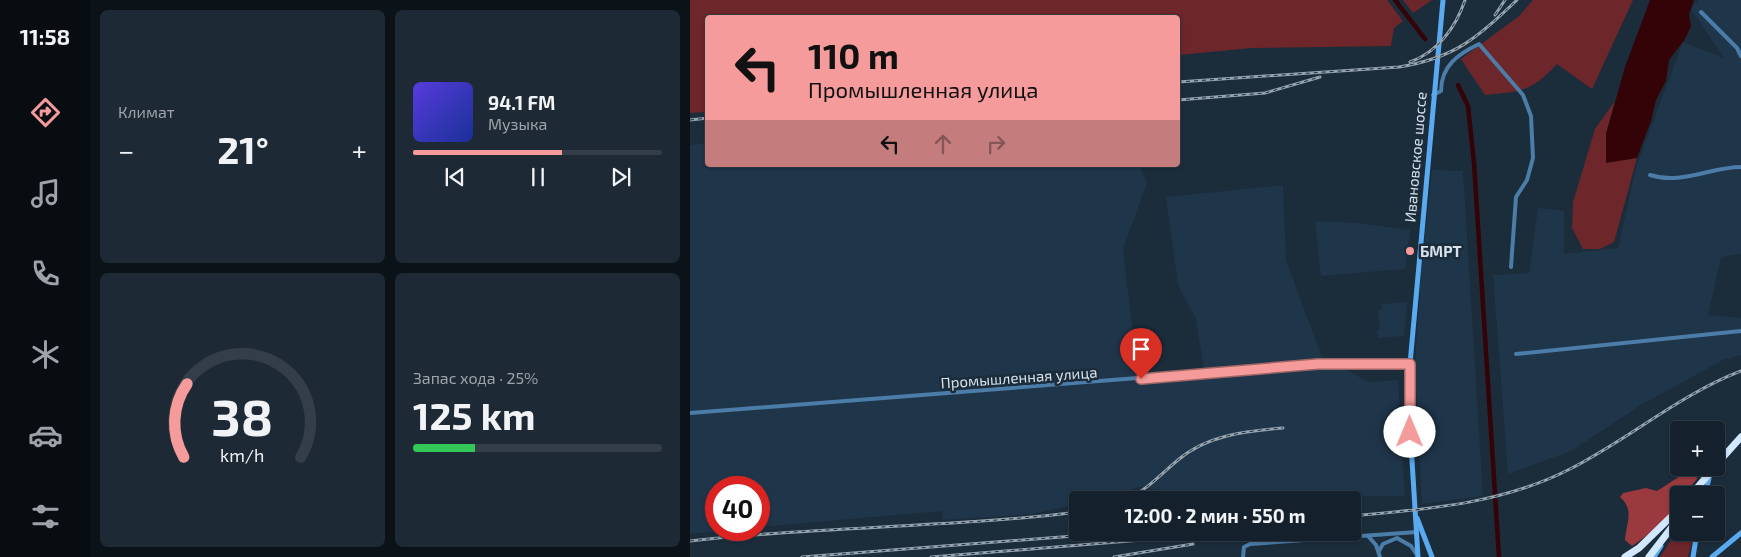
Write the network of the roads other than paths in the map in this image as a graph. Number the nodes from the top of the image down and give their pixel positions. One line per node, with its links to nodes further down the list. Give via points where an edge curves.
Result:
1 (1443, 0): 4 (street, Ивановское шоссе)
2 (1702, 12): 3 (street)
3 (1741, 56)
4 (1434, 95): 7 (street, via 1441,90 1445,68 1466,49 1478,44 1523,95 1531,116 1533,158 1527,180 1516,197); 10 (street, Ивановское шоссе)
5 (1741, 168): 6 (street, via 1730,167 1698,176 1660,178)
6 (1650, 175)
7 (1511, 267)
8 (1741, 331): 9 (street)
9 (1516, 354)
10 (1410, 364): 11 (street, Промышленная улица, via 1318,364); 16 (street, Ивановское шоссе, via 1410,428)
11 (690, 413)
12 (1741, 437): 13 (highway)
13 (1725, 455)
14 (1708, 476): 15 (highway)
15 (1700, 486)
16 (1416, 512): 19 (street, Ивановское шоссе); 29 (street)
17 (1670, 521): 30 (highway)
18 (1670, 529): 22 (highway)
19 (1417, 532): 21 (street); 28 (street, Ивановское шоссе)
20 (1741, 533): 33 (street)
21 (1368, 536): 24 (street); 26 (street, via 1250,544 1244,547)
22 (1667, 536): 31 (highway); 32 (street)
23 (1696, 541): 25 (street)
24 (1379, 551): 27 (street); 28 (street, via 1383,544 1397,538 1411,546)
25 (1693, 556)
26 (1243, 557)
27 (1380, 557)
28 (1418, 557)
29 (1432, 557)
30 (1625, 557)
31 (1649, 557)
32 (1654, 557)
33 (1712, 557)

